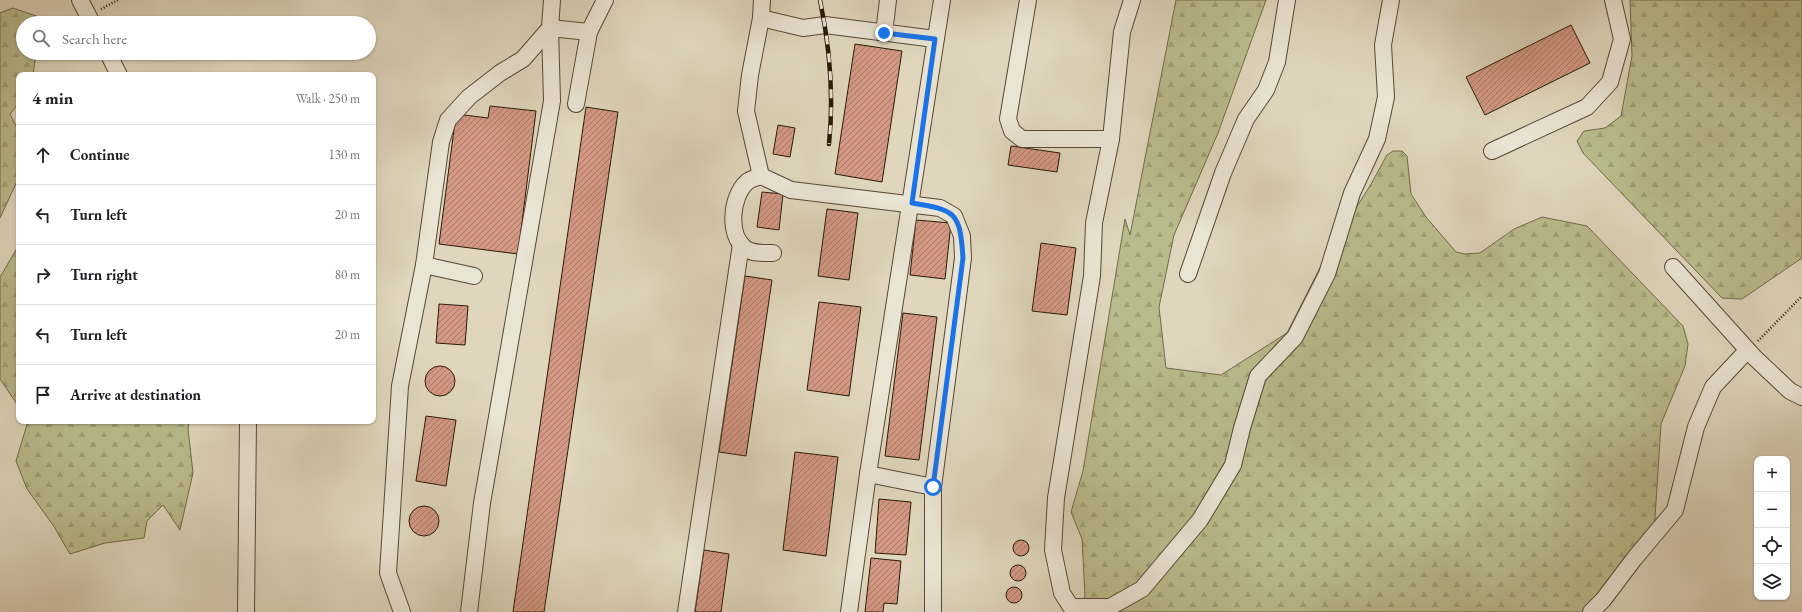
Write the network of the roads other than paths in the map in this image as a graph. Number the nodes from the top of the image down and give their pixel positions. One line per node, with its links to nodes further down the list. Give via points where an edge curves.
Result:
1 (80, 0): 12 (street)
2 (552, 0): 14 (street)
3 (606, 0): 15 (street)
4 (762, 0): 13 (street)
5 (888, 0): 16 (street)
6 (942, 0): 17 (street)
7 (1028, 0): 21 (street, via 1008,119 1012,131 1022,139)
8 (1132, 0): 21 (street, via 1122,32)
9 (1287, 0): 29 (street, via 1277,62 1266,90 1243,126 1223,173)
10 (1391, 0): 21 (street, via 1383,45 1386,97 1377,139 1352,192 1327,274 1295,337 1258,376 1233,465 1200,520 1142,590 1110,607 1071,607 1062,593 1053,550 1056,498 1092,276 1094,223)
11 (1613, 0): 22 (street, via 1622,38 1610,82 1587,107)
12 (88, 16)
13 (761, 18): 16 (street, via 803,28 825,25); 23 (street, via 746,111)
14 (550, 28): 15 (street); 27 (street, via 523,58 469,97 448,120 441,142); 38 (street, via 552,101 482,502)
15 (589, 32): 20 (street)
16 (884, 33): 17 (street)
17 (935, 39): 24 (street)
18 (112, 60): 19 (street)
19 (118, 72)
20 (576, 104)
21 (1111, 140)
22 (1492, 151)
23 (761, 176): 24 (street, via 791,190); 25 (street, via 747,181 739,192 733,231)
24 (912, 203): 34 (street); 35 (street, via 940,208 954,216 962,236 963,258)
25 (741, 244): 26 (street, via 756,253); 39 (street)
26 (774, 253)
27 (424, 265): 30 (street); 37 (street, via 400,386 389,557 388,573)
28 (1674, 267): 31 (street)
29 (1188, 274)
30 (474, 276)
31 (1746, 353): 32 (street); 42 (street, via 1710,393 1696,426 1675,510 1604,600)
32 (1802, 397)
33 (248, 424): 36 (street)
34 (868, 474): 35 (street); 40 (street)
35 (933, 487): 41 (street)
36 (246, 612)
37 (402, 612)
38 (469, 612)
39 (686, 612)
40 (849, 612)
41 (933, 612)
42 (1591, 612)

